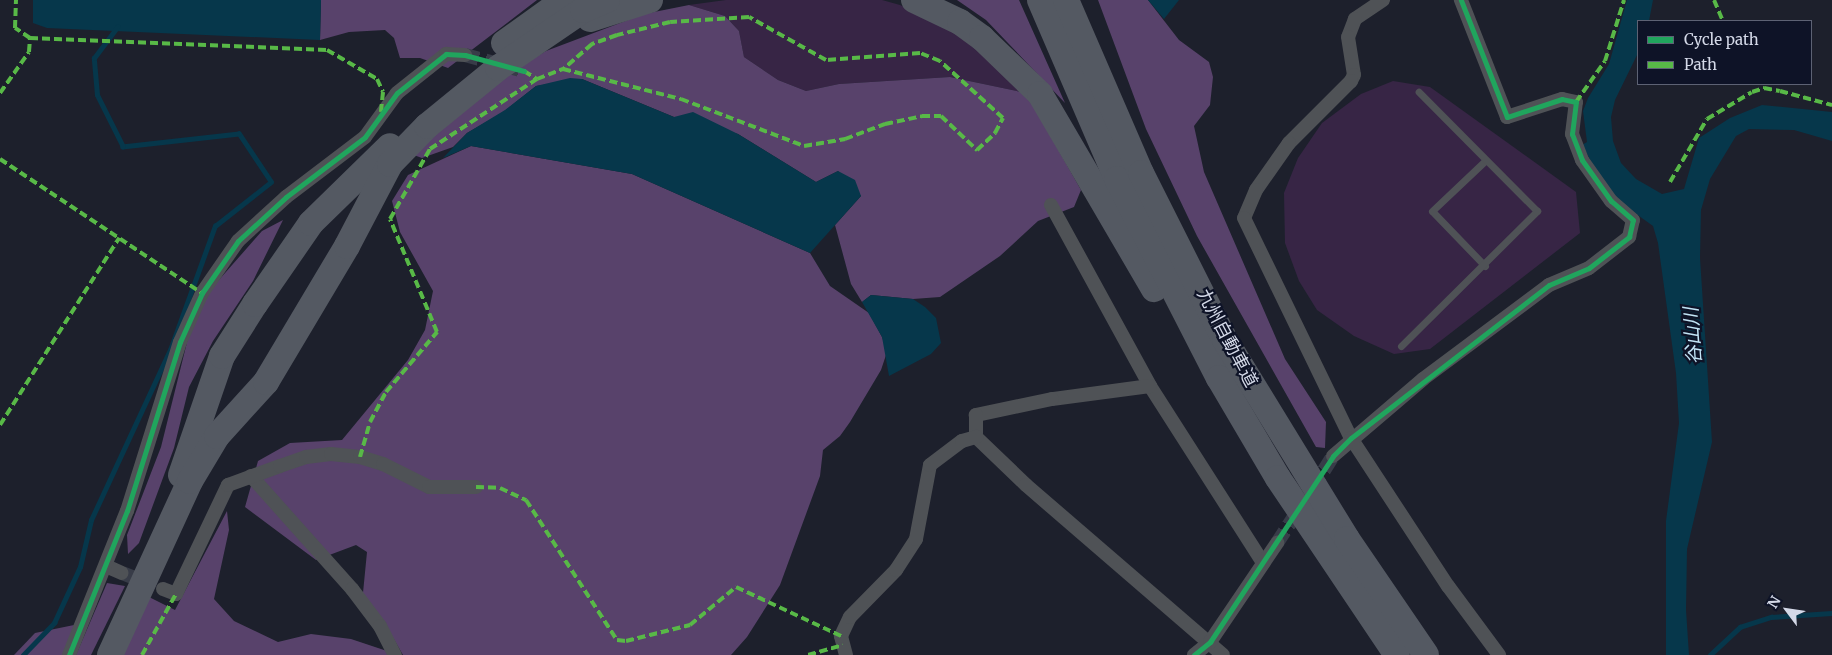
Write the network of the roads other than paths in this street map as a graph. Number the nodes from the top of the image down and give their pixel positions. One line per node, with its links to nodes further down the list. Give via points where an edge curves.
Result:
1 (607, 0): 9 (highway, via 583,10)
2 (650, 0): 9 (highway)
3 (914, 0): 21 (highway, via 960,22 982,38 1040,94 1188,349)
4 (1040, 0): 21 (highway, 九州自動車道, via 1117,179 1219,378)
5 (1066, 0): 37 (highway, 九州自動車道, via 1141,173 1225,340 1347,539)
6 (1384, 0): 18 (street, via 1354,19 1348,37 1354,74 1351,81 1289,143 1256,190 1244,218)
7 (1460, 0): 18 (street, via 1507,117 1562,99 1576,102 1572,134 1582,160 1611,201 1633,220 1629,236 1589,268 1549,286)
8 (564, 2): 30 (highway, via 480,61 421,113 306,231 222,356 180,478)
9 (547, 35): 31 (highway, via 463,95 390,164 347,246 266,382 217,436 190,481)
10 (466, 55): 25 (street, via 446,54 397,93 365,137 286,197 233,248 202,293 180,342 163,403)
11 (1419, 92): 12 (lane)
12 (1486, 160): 14 (lane, via 1537,211); 14 (lane, via 1432,211)
13 (1051, 205): 16 (street)
14 (1485, 266): 15 (lane)
15 (1401, 346)
16 (1150, 386): 17 (street, via 976,415); 24 (street)
17 (976, 436): 28 (street, via 1026,486); 33 (street, via 962,441 930,465 916,539 896,570 850,617 841,636)
18 (1352, 438): 19 (street); 38 (street, via 1448,586)
19 (1333, 456)
20 (251, 476): 22 (street, via 306,457 331,454 384,464 429,487); 27 (street, via 228,485 176,594); 32 (street, via 352,589 380,626)
21 (1278, 478): 36 (highway, 九州自動車道)
22 (476, 487)
23 (1277, 543): 24 (street)
24 (1263, 563): 28 (street)
25 (106, 566): 26 (street); 29 (street)
26 (122, 573)
27 (162, 589)
28 (1210, 642): 34 (street); 35 (street)
29 (70, 655)
30 (102, 655)
31 (110, 655)
32 (395, 655)
33 (846, 655)
34 (1194, 655)
35 (1224, 655)
36 (1397, 655)
37 (1426, 655)
38 (1499, 655)

